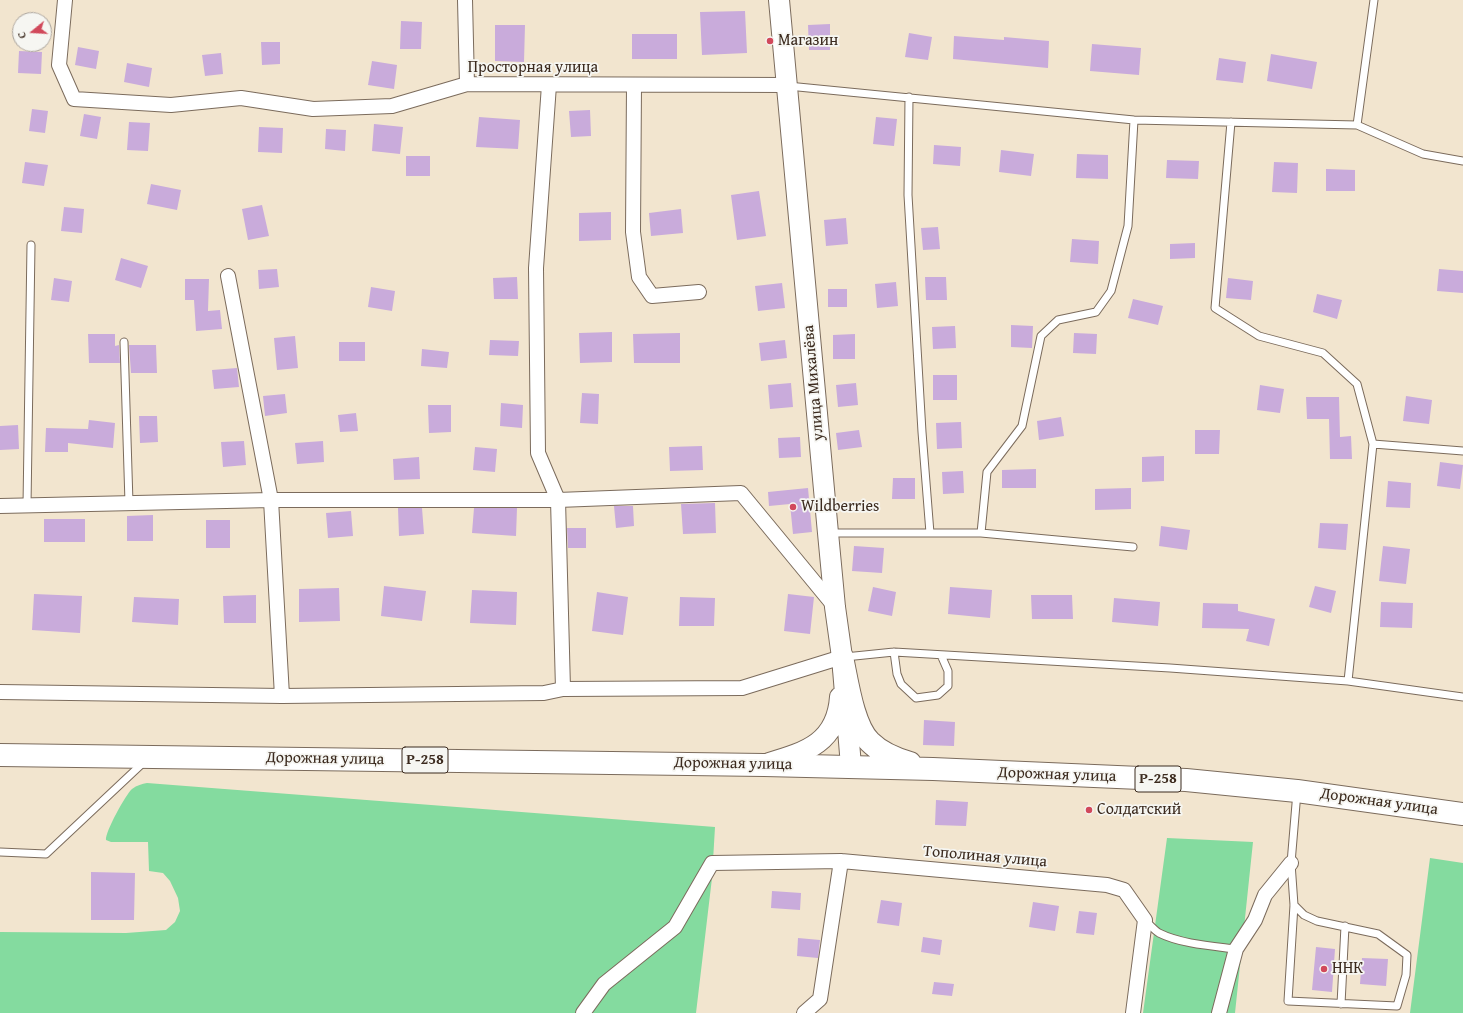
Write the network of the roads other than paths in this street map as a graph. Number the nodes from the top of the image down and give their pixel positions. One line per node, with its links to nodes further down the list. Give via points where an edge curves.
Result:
1 (65, 0): 5 (street, Просторная улица, via 59,65 74,100 171,105 241,98 313,109 392,106)
2 (466, 0): 5 (street)
3 (780, 0): 8 (street, улица Михалёва)
4 (1374, 0): 12 (lane)
5 (467, 84): 6 (street, Просторная улица)
6 (549, 85): 7 (street, Просторная улица); 21 (street, via 536,268 538,452)
7 (634, 85): 8 (street, Просторная улица); 16 (street, via 633,232 639,277 652,296)
8 (787, 86): 9 (lane); 25 (street, улица Михалёва)
9 (909, 98): 10 (lane); 26 (lane, via 908,195)
10 (1134, 120): 11 (lane); 27 (lane, via 1128,226 1111,291 1096,312 1058,320 1041,336 1022,426 987,472)
11 (1232, 122): 12 (lane); 18 (lane, via 1215,308 1259,336 1323,353 1357,384)
12 (1357, 125): 13 (lane, via 1423,154)
13 (1463, 161)
14 (31, 244): 23 (lane)
15 (228, 276): 20 (street)
16 (699, 292)
17 (124, 342): 22 (lane)
18 (1373, 444): 19 (lane); 33 (lane)
19 (1463, 451)
20 (271, 500): 21 (street); 22 (street); 36 (street)
21 (558, 500): 29 (street, via 741,493); 34 (street)
22 (129, 503): 23 (street)
23 (27, 505): 24 (street)
24 (0, 506)
25 (828, 533): 26 (lane); 29 (street, улица Михалёва)
26 (930, 533): 27 (lane)
27 (980, 533): 28 (lane)
28 (1132, 547)
29 (835, 607): 32 (street, улица Михалёва)
30 (894, 652): 31 (lane); 31 (lane, via 901,684 916,698 938,695 948,686 948,671); 32 (lane)
31 (941, 655): 33 (lane)
32 (842, 657): 34 (street, via 742,688); 40 (street, via 839,702 834,723 823,739 806,750); 41 (street, улица Михалёва); 42 (highway, via 858,724 869,741 884,752 904,761)
33 (1348, 681): 37 (lane)
34 (563, 689): 36 (street, via 544,693)
35 (0, 692): 36 (street)
36 (282, 696)
37 (1463, 697)
38 (0, 755): 39 (highway, Дорожная улица / Р-258)
39 (150, 757): 40 (highway, Дорожная улица / Р-258); 45 (lane, via 46,854)
40 (764, 765): 41 (highway, Дорожная улица / Р-258)
41 (851, 766): 42 (highway, Дорожная улица / Р-258)
42 (933, 769): 43 (highway, Дорожная улица / Р-258, via 1186,780)
43 (1297, 790): 44 (highway, Дорожная улица / Р-258); 47 (lane)
44 (1463, 814)
45 (0, 852)
46 (841, 860): 49 (street, Тополиная улица, via 1107,885 1124,890); 53 (street, Тополиная улица, via 712,863 675,927 604,984); 54 (street, via 820,999)
47 (1291, 863): 48 (lane); 51 (street, via 1265,895 1255,920)
48 (1294, 905): 50 (lane, via 1304,915 1317,921); 52 (lane, via 1288,1001)
49 (1145, 920): 51 (lane, via 1158,932 1174,938 1201,945); 55 (street)
50 (1345, 926): 52 (lane); 52 (lane, via 1378,934 1407,955 1406,975 1397,1006)
51 (1236, 949): 56 (street)
52 (1341, 1004)
53 (583, 1013)
54 (804, 1013)
55 (1133, 1013)
56 (1219, 1013)

